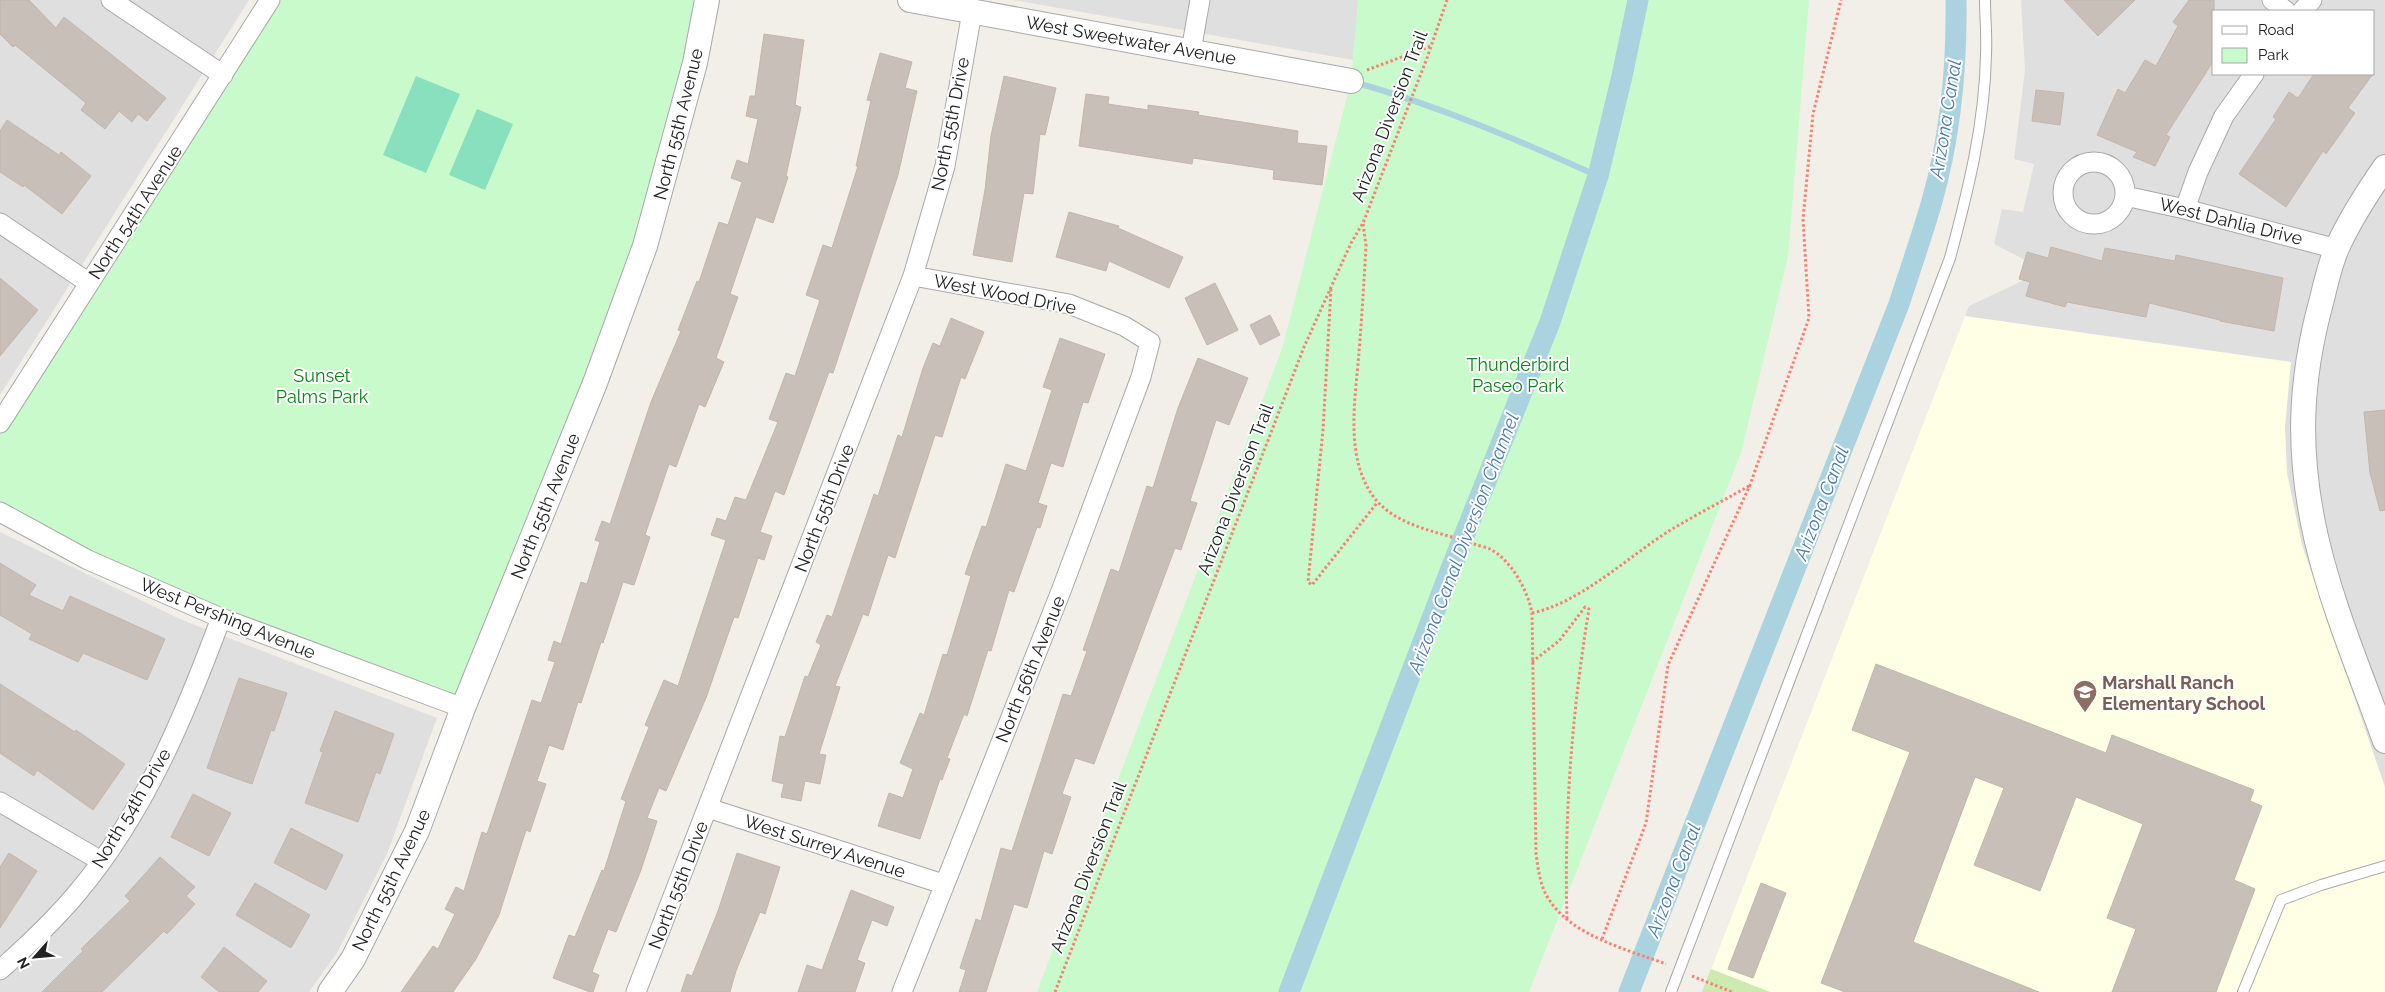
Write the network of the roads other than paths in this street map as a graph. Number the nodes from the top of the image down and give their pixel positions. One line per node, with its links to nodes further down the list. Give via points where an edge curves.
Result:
1 (111, 0): 13 (street)
2 (270, 0): 13 (street, North 54th Avenue)
3 (707, 0): 27 (street, North 55th Avenue, via 695,63 646,246 595,383)
4 (910, 0): 11 (street, West Sweetwater Avenue)
5 (1200, 0): 12 (street)
6 (1985, 0): 38 (lane, via 1986,54 1980,123 1969,187 1950,258 1676,968)
7 (2272, 0): 9 (street)
8 (2312, 0): 10 (street)
9 (2285, 10)
10 (2303, 10)
11 (972, 12): 12 (street, West Sweetwater Avenue); 21 (street, North 55th Drive, via 945,166)
12 (1191, 50): 15 (street, West Sweetwater Avenue)
13 (223, 75): 22 (street, North 54th Avenue)
14 (2253, 75): 18 (street, via 2224,116 2198,172)
15 (1346, 80)
16 (2385, 167): 20 (street, via 2364,197)
17 (2125, 196): 18 (street, West Dahlia Drive)
18 (2186, 209): 20 (street, West Dahlia Drive)
19 (0, 223): 22 (street)
20 (2337, 249): 28 (street, via 2312,337 2302,404 2302,445 2307,492 2327,579)
21 (913, 276): 23 (street, West Wood Drive, via 1069,304 1124,326); 30 (street, North 55th Drive)
22 (89, 283): 24 (street, North 54th Avenue)
23 (1150, 342): 33 (street, North 56th Avenue, via 1141,377 1062,591)
24 (0, 423)
25 (0, 512): 26 (street, West Pershing Avenue, via 88,560)
26 (221, 618): 27 (street, West Pershing Avenue); 31 (street, North 54th Drive, via 190,701 154,776)
27 (463, 708): 35 (street, North 55th Avenue, via 417,831 353,959)
28 (2385, 741)
29 (0, 802): 31 (street)
30 (708, 808): 33 (street, West Surrey Avenue); 36 (street, North 55th Drive)
31 (101, 861): 34 (street, North 54th Drive, via 35,939)
32 (2385, 866): 39 (lane, via 2281,900)
33 (943, 884): 37 (street, North 56th Avenue)
34 (0, 970)
35 (330, 992)
36 (636, 992)
37 (902, 992)
38 (1671, 992)
39 (2243, 992)

